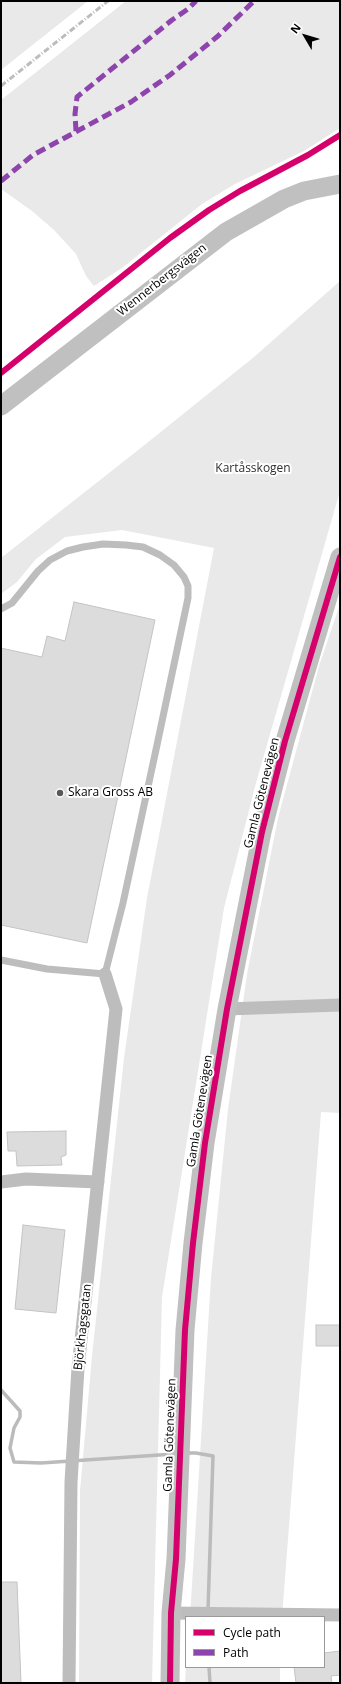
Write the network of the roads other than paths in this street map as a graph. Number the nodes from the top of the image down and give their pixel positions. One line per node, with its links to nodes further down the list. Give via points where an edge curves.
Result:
1 (340, 184): 2 (street, Wennerbergsvägen, via 304,191 284,199 226,232)
2 (1, 406)
3 (340, 557): 8 (street, Gamla Götenevägen, via 321,616 262,832)
4 (1, 610): 6 (lane, via 12,603 50,560 83,546 104,544 143,547 174,565 188,586 188,598 156,752)
5 (1, 960): 6 (lane, via 47,969)
6 (105, 974): 10 (street, Björkhagsgatan, via 116,1010)
7 (340, 1005): 8 (street)
8 (227, 1009): 11 (street, Gamla Götenevägen, via 192,1243 185,1330 176,1559)
9 (1, 1182): 10 (street, via 26,1179)
10 (98, 1182): 13 (street, Björkhagsgatan, via 78,1368 71,1482)
11 (171, 1613): 12 (street); 14 (street, Gamla Götenevägen)
12 (340, 1615)
13 (70, 1683)
14 (170, 1683)

